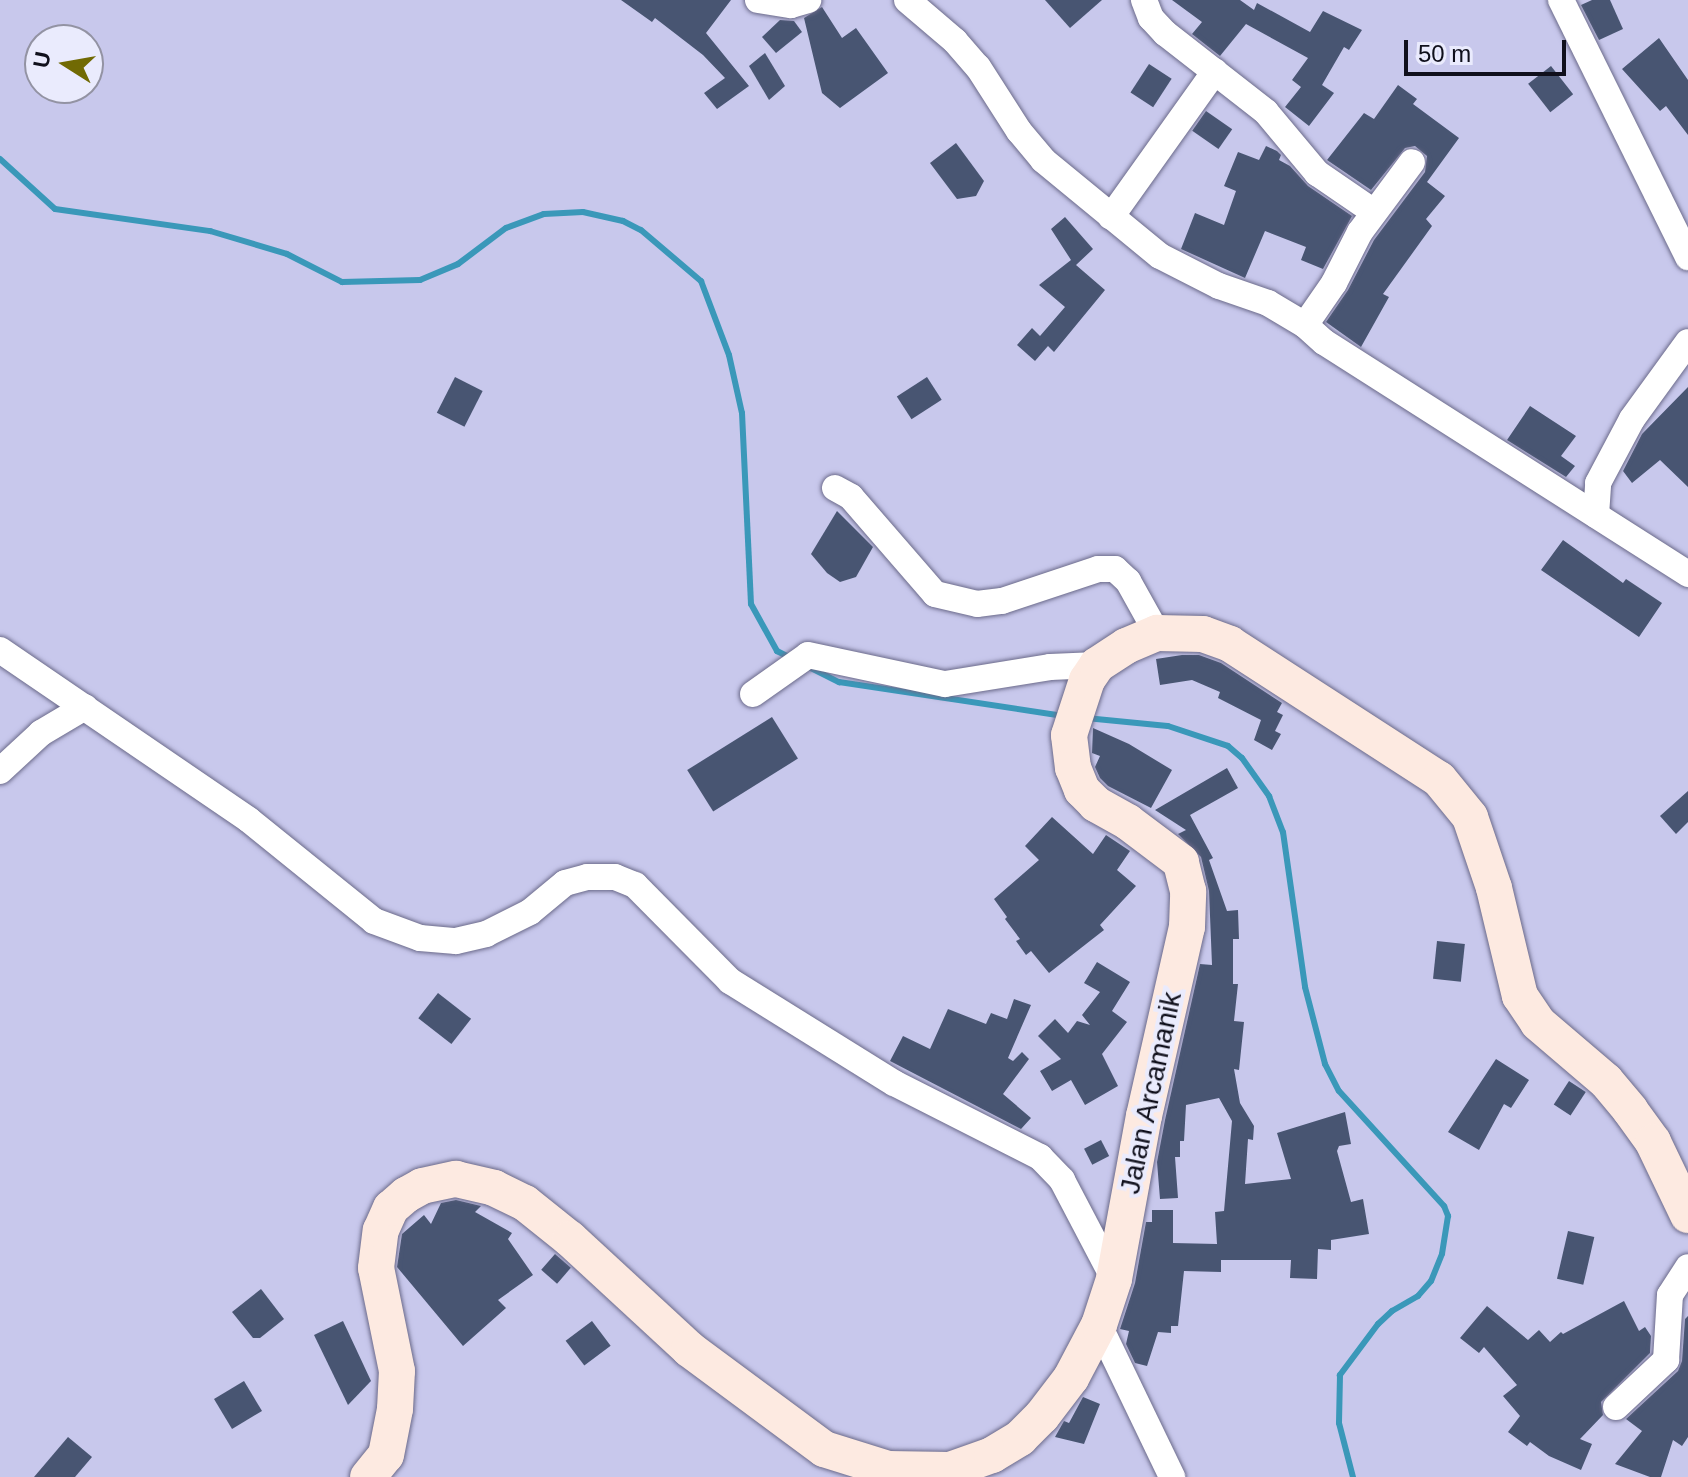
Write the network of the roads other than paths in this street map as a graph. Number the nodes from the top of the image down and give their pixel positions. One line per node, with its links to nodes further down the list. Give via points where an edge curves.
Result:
1 (758, 0): 2 (street, via 791,5)
2 (808, 0)
3 (907, 0): 9 (street, via 978,67 1043,160)
4 (1144, 0): 6 (street, via 1165,33)
5 (1561, 0): 10 (street)
6 (1215, 71): 8 (street, via 1266,112 1317,173); 9 (street)
7 (1412, 162): 8 (street)
8 (1374, 212): 11 (street)
9 (1111, 217): 11 (street, via 1180,268 1268,303)
10 (1688, 257)
11 (1305, 325): 14 (street)
12 (1688, 342): 14 (street, via 1625,432 1598,483)
13 (835, 488): 16 (street, via 851,497 935,594 977,604 1002,601 1098,569 1115,569 1128,581)
14 (1596, 515): 15 (street)
15 (1688, 574)
16 (1157, 633): 18 (street); 22 (street, via 1203,634 1230,644 1439,779 1470,817 1494,888 1520,996 1538,1023 1606,1081 1630,1110 1653,1142)
17 (0, 650): 20 (street)
18 (1097, 665): 19 (street, via 945,684 808,655); 24 (street, Jalan Arcamanik, via 1081,693 1069,735 1073,768 1082,790 1096,804 1181,862 1188,891 1187,927)
19 (753, 694)
20 (85, 707): 21 (street, via 41,733); 24 (street, via 249,820 374,921 420,938 456,941 486,934 530,912 565,883 587,877 615,877 635,885 730,981 894,1083 1040,1157 1062,1180)
21 (0, 771)
22 (1688, 1215)
23 (1688, 1267): 26 (street, via 1670,1295 1666,1360)
24 (1114, 1279): 25 (street, Jalan Arcamanik)
25 (1099, 1325): 27 (street, Jalan Arcamanik, via 1071,1378 1020,1438 969,1465 929,1472 888,1469 824,1449 777,1417 689,1349 525,1203 456,1179 422,1186 391,1208 381,1230 376,1268 397,1371 395,1409 386,1455); 28 (street)
26 (1616, 1407)
27 (368, 1477)
28 (1172, 1477)

